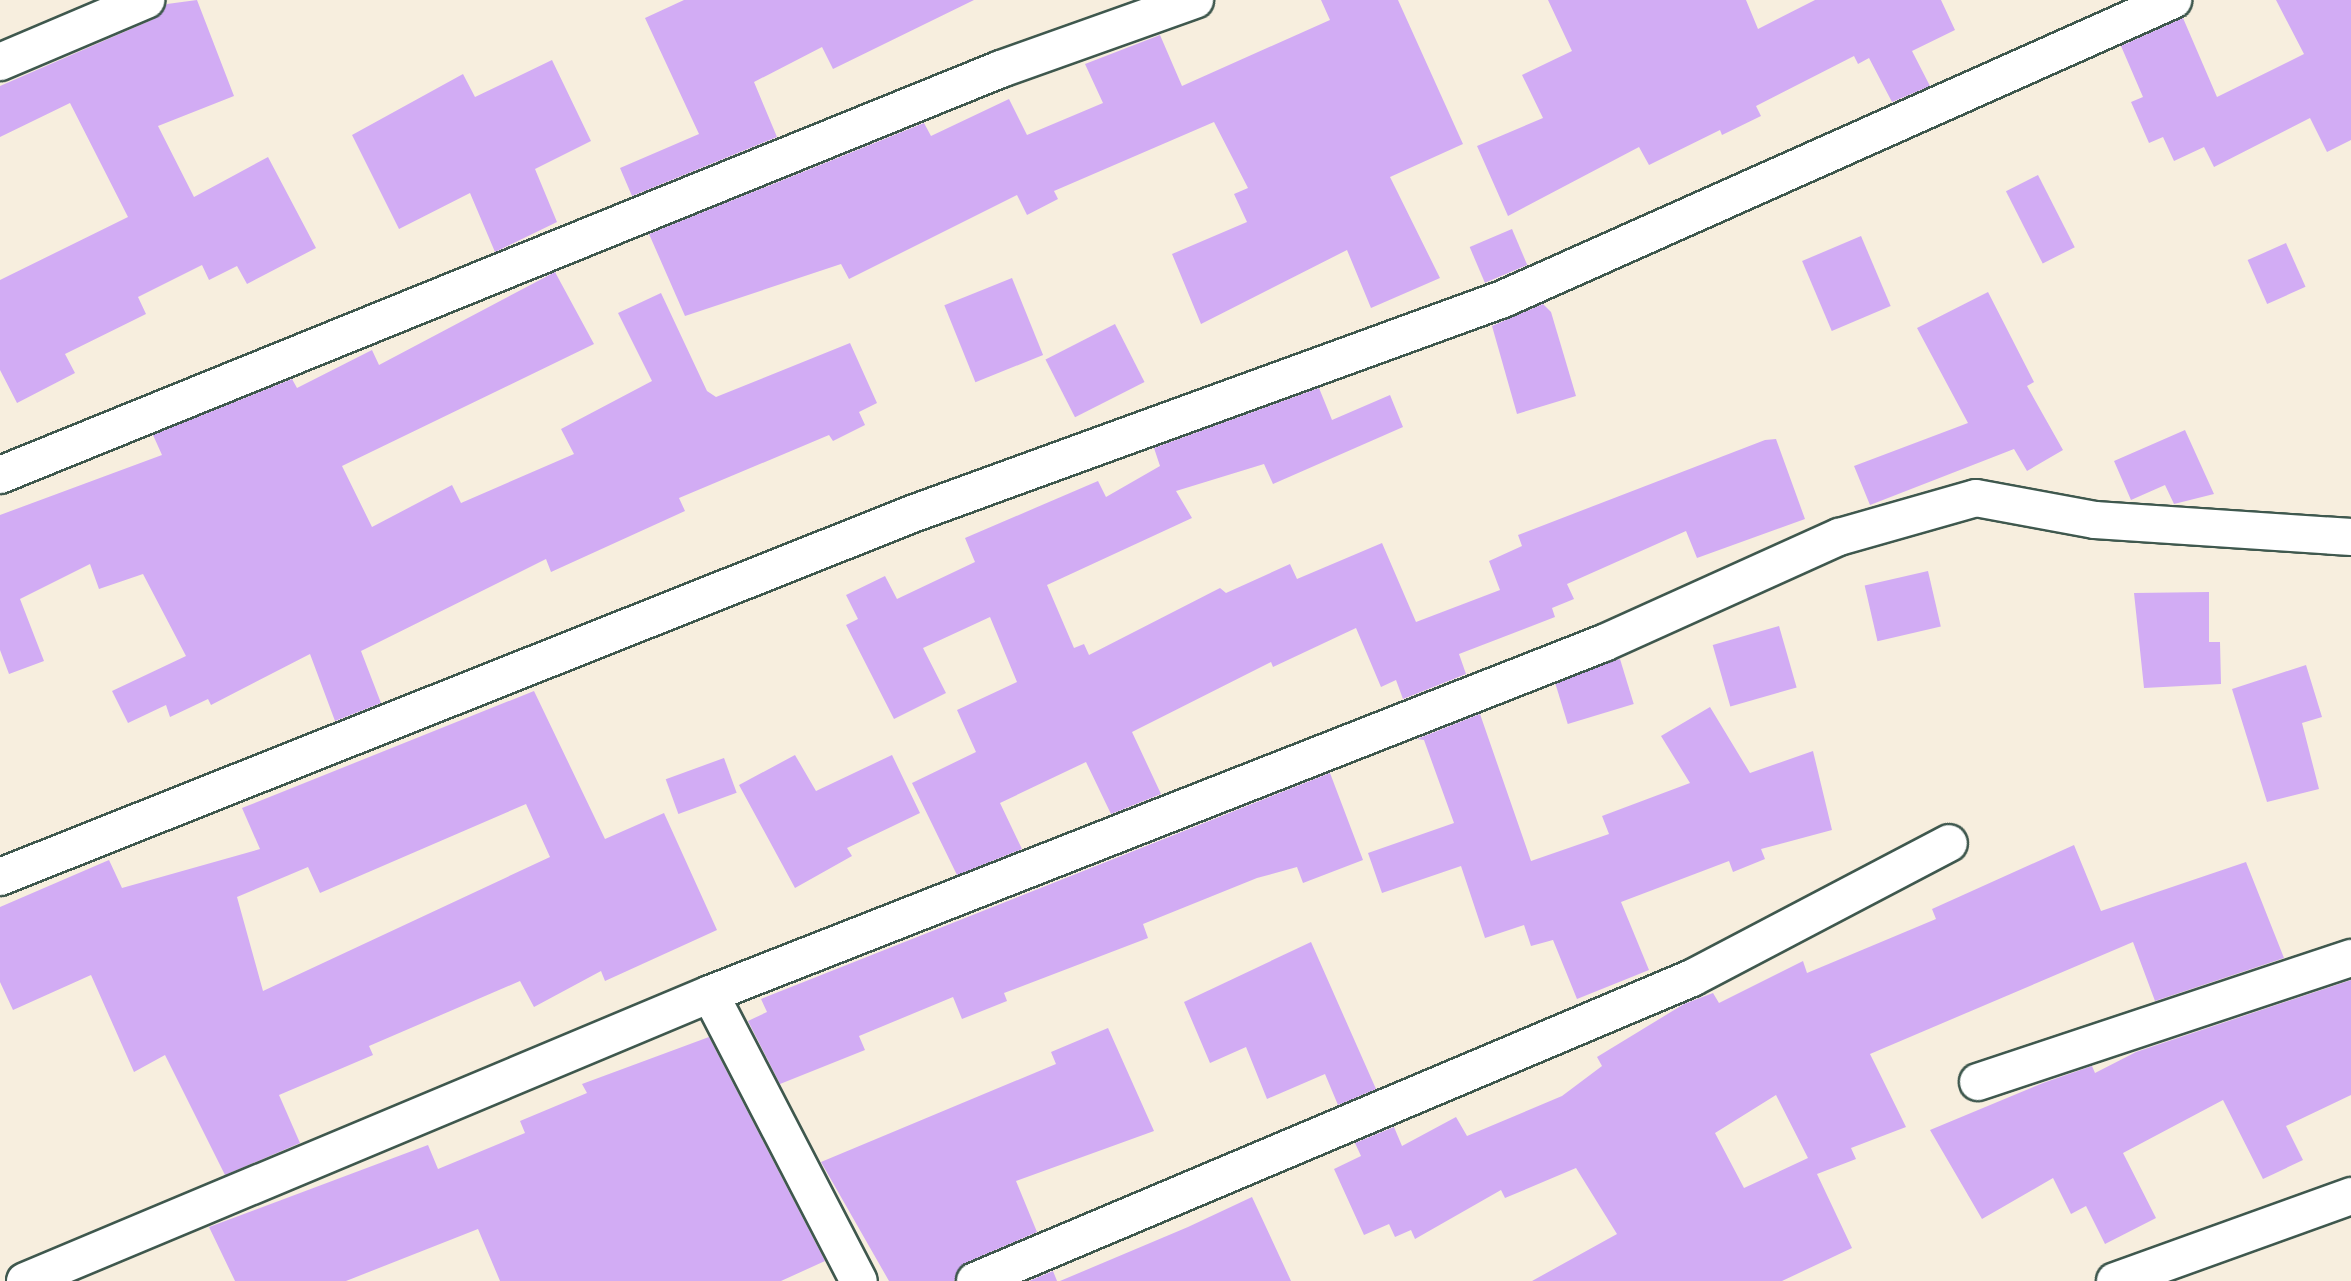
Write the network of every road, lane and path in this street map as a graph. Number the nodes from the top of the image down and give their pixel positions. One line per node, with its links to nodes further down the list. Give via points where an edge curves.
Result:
1 (146, 0): 4 (street)
2 (2173, 0): 8 (street, via 1503,299 912,514)
3 (1188, 1): 5 (street, via 1001,69)
4 (0, 62)
5 (0, 475)
6 (2351, 537): 10 (street, via 2095,520 1976,498 1839,537 1604,643)
7 (1949, 843): 15 (street, via 1692,978)
8 (0, 877)
9 (2351, 958): 11 (street)
10 (710, 994): 13 (street); 14 (street)
11 (1978, 1082)
12 (2351, 1196): 16 (street)
13 (25, 1281)
14 (859, 1281)
15 (975, 1281)
16 (2115, 1281)

